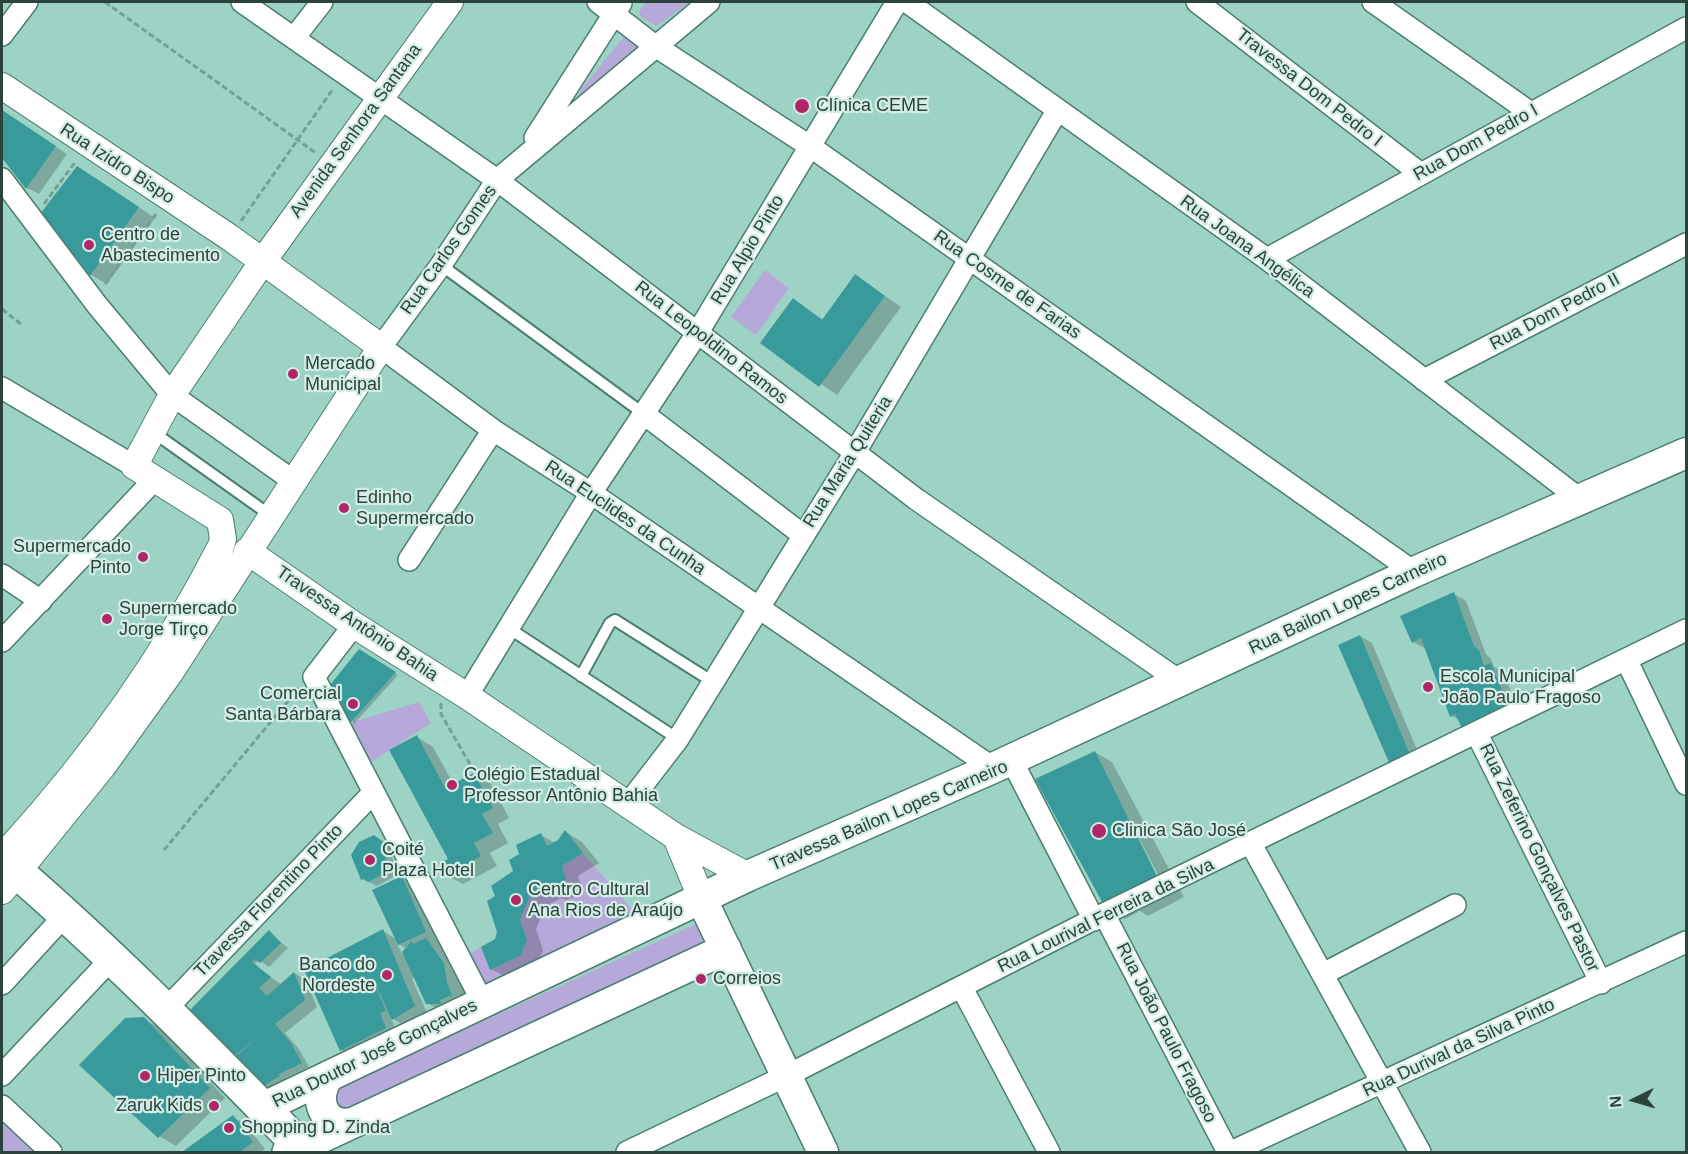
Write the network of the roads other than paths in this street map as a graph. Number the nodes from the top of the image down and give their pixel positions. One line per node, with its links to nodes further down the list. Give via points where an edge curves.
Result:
1 (27, 2): 11 (street)
2 (242, 2): 12 (street, Rua Leopoldino Ramos)
3 (322, 2): 12 (street)
4 (450, 2): 15 (street, Avenida Senhora Santana)
5 (709, 2): 13 (street, Rua Carlos Gomes)
6 (1197, 2): 20 (street, Travessa Dom Pedro I)
7 (1373, 2): 17 (street)
8 (909, 3): 16 (street, Rua Joana Angélica); 18 (street, Rua Alpio Pinto)
9 (611, 5): 13 (street, Rua Cosme de Farias); 19 (street)
10 (1686, 28): 17 (street, Rua Dom Pedro I)
11 (2, 35)
12 (294, 38): 15 (street, Rua Leopoldino Ramos)
13 (655, 46): 18 (street, Rua Cosme de Farias); 19 (street, Rua Carlos Gomes)
14 (2, 86): 26 (street, Rua Izidro Bispo)
15 (382, 97): 22 (street, Rua Leopoldino Ramos); 26 (street, Avenida Senhora Santana)
16 (1057, 111): 24 (street, Rua Joana Angélica); 25 (street, Rua Maria Quiteria)
17 (1531, 113): 20 (street, Rua Dom Pedro I)
18 (811, 147): 25 (street, Rua Cosme de Farias); 28 (street, Rua Alpio Pinto)
19 (525, 154): 22 (street, Rua Carlos Gomes)
20 (1421, 174): 24 (street, Rua Dom Pedro I)
21 (2, 179): 32 (street, via 93,300)
22 (497, 180): 27 (street, Rua Carlos Gomes); 28 (street, Rua Leopoldino Ramos)
23 (1686, 244): 30 (street, Rua Dom Pedro II)
24 (1267, 259): 30 (street, Rua Joana Angélica)
25 (970, 260): 37 (street, Rua Maria Quiteria); 46 (street, Rua Cosme de Farias)
26 (263, 261): 29 (street, Rua Euclides da Cunha); 32 (street, Avenida Senhora Santana)
27 (441, 265): 29 (street, Rua Carlos Gomes); 33 (lane)
28 (698, 332): 33 (street, Rua Alpio Pinto); 37 (street, Rua Leopoldino Ramos)
29 (381, 347): 34 (street, Rua Euclides da Cunha); 39 (street, Rua Carlos Gomes)
30 (1424, 380): 41 (street, Rua Joana Angélica)
31 (2, 388): 38 (street)
32 (172, 395): 35 (street, Avenida Senhora Santana); 39 (street)
33 (644, 414): 40 (street, Rua Alpio Pinto); 43 (street)
34 (493, 430): 40 (street, Rua Euclides da Cunha); 45 (street)
35 (153, 432): 38 (street, Avenida Senhora Santana); 42 (lane)
36 (1686, 453): 41 (main road, Rua Bailon Lopes Carneiro)
37 (854, 454): 43 (street, Rua Maria Quiteria); 57 (street, Rua Leopoldino Ramos)
38 (144, 473): 48 (street); 67 (street, via 220,520 221,546 114,722)
39 (292, 480): 42 (street, Rua Carlos Gomes)
40 (591, 493): 49 (street, Rua Euclides da Cunha); 51 (street)
41 (1581, 500): 46 (main road, Rua Bailon Lopes Carneiro)
42 (270, 515): 44 (street, Rua Carlos Gomes)
43 (803, 535): 49 (street, Rua Maria Quiteria)
44 (247, 551): 50 (street, Travessa Antônio Bahia); 67 (street, Rua Carlos Gomes, via 170,673 103,766)
45 (410, 560)
46 (1414, 572): 57 (main road, Rua Bailon Lopes Carneiro)
47 (2, 575): 48 (street)
48 (41, 601): 53 (street)
49 (758, 608): 56 (street, Rua Maria Quiteria); 61 (street, Rua Euclides da Cunha)
50 (354, 625): 58 (street, Travessa Antônio Bahia); 63 (street, via 314,677)
51 (510, 629): 55 (lane); 58 (street)
52 (1686, 630): 54 (street, Rua Lourival Ferreira da Silva)
53 (2, 640)
54 (1627, 661): 59 (street, Rua Lourival Ferreira da Silva); 62 (street)
55 (581, 676): 56 (lane, via 615,620); 60 (lane)
56 (713, 682): 60 (street, Rua Maria Quiteria)
57 (1181, 682): 61 (main road, Rua Bailon Lopes Carneiro)
58 (457, 690): 64 (street, Travessa Antônio Bahia)
59 (1477, 734): 66 (street, Rua Lourival Ferreira da Silva); 77 (street, Rua Zeferino Gonçalves Pastor)
60 (678, 739): 64 (street, Rua Maria Quiteria)
61 (1002, 763): 68 (main road, Travessa Bailon Lopes Carneiro); 72 (street, Travessa Bailon Lopes Carneiro)
62 (1686, 784)
63 (373, 793): 80 (street); 81 (street, Travessa Florentino Pinto)
64 (628, 804): 65 (street, Travessa Antônio Bahia)
65 (676, 837): 68 (street, Travessa Antônio Bahia); 69 (street)
66 (1251, 844): 72 (street, Rua Lourival Ferreira da Silva); 76 (street)
67 (5, 870): 71 (main road)
68 (748, 876): 69 (main road, Travessa Bailon Lopes Carneiro)
69 (702, 900): 74 (main road); 80 (main road, Rua Doutor José Gonçalves)
70 (1455, 905): 76 (street)
71 (66, 914): 75 (main road); 78 (street)
72 (1099, 917): 79 (street, Rua Lourival Ferreira da Silva); 94 (street, Rua João Paulo Fragoso)
73 (1686, 942): 77 (street, Rua Durival da Silva Pinto)
74 (726, 949): 84 (main road); 88 (main road, Rua Doutor José Gonçalves)
75 (112, 958): 81 (main road); 82 (street)
76 (1323, 974): 85 (street)
77 (1601, 983): 85 (street, Rua Durival da Silva Pinto)
78 (2, 984)
79 (962, 988): 84 (street, Rua Lourival Ferreira da Silva); 93 (street)
80 (483, 1003): 83 (main road, Rua Doutor José Gonçalves)
81 (166, 1009): 87 (main road)
82 (2, 1075)
83 (328, 1076): 87 (main road, Rua Doutor José Gonçalves); 88 (main road, via 320,1091 324,1113 339,1125)
84 (786, 1076): 91 (street, Rua Lourival Ferreira da Silva); 92 (main road)
85 (1382, 1083): 94 (street, Rua Durival da Silva Pinto); 95 (street)
86 (2, 1106): 90 (street)
87 (262, 1108): 89 (main road, Rua Doutor José Gonçalves)
88 (352, 1122): 89 (main road, Rua Doutor José Gonçalves)
89 (298, 1151)
90 (51, 1152)
91 (627, 1152)
92 (823, 1152)
93 (1049, 1152)
94 (1230, 1152)
95 (1420, 1152)

